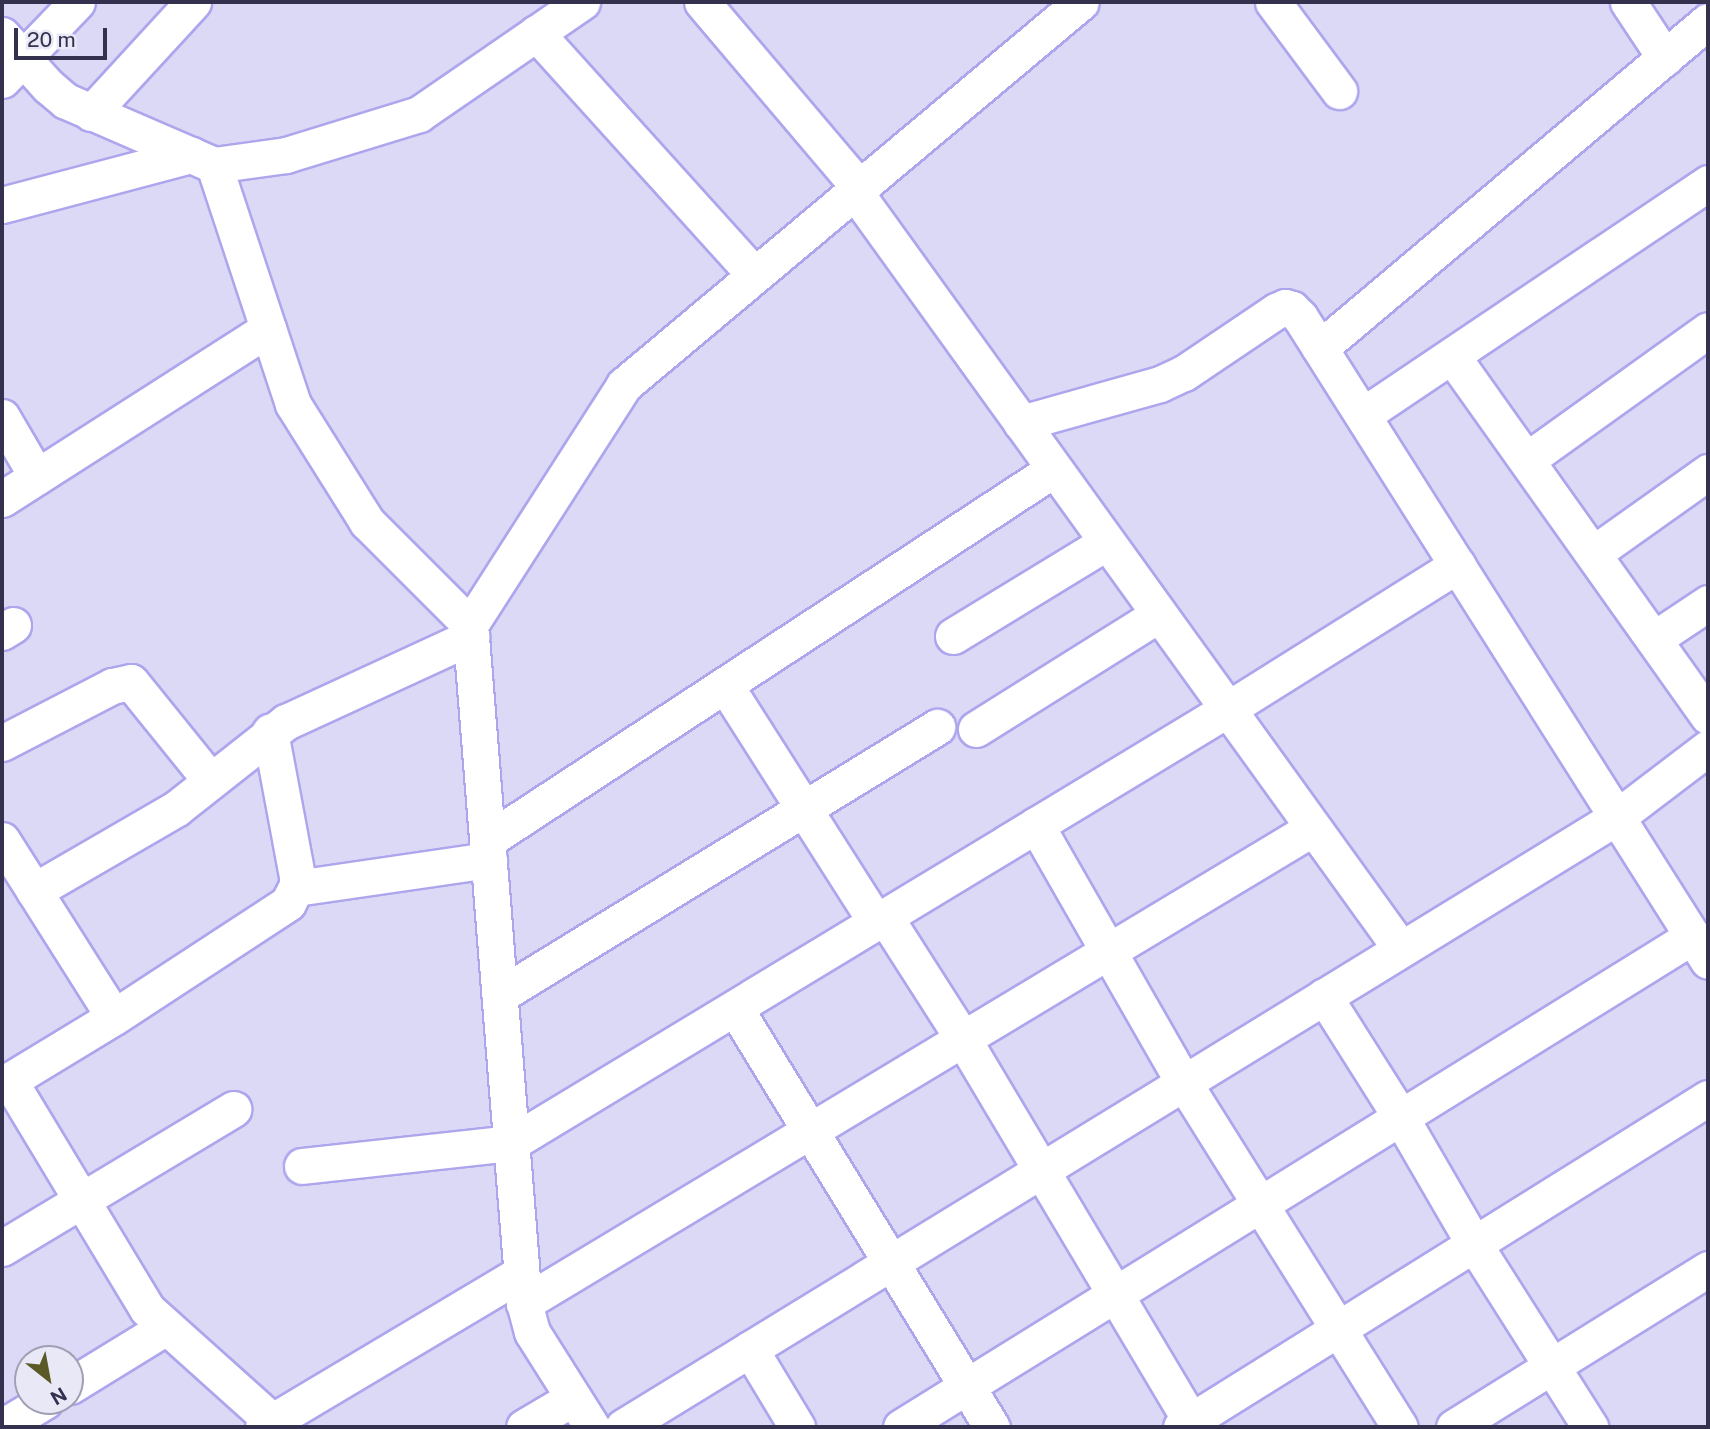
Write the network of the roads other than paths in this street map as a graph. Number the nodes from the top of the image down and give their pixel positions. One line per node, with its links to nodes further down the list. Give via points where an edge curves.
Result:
1 (77, 2): 10 (street)
2 (193, 2): 13 (street)
3 (582, 2): 8 (street)
4 (702, 2): 16 (street)
5 (1081, 2): 16 (street)
6 (1273, 2): 12 (street)
7 (1628, 2): 11 (street)
8 (536, 33): 14 (street, via 419,114 286,155); 18 (street)
9 (1703, 38): 11 (street)
10 (9, 58): 13 (street)
11 (1665, 58): 21 (street)
12 (1339, 90)
13 (91, 113): 14 (street)
14 (202, 160): 17 (street); 19 (street)
15 (1708, 183): 22 (street)
16 (857, 190): 18 (street); 25 (street)
17 (2, 205)
18 (755, 275): 36 (street, via 624,385)
19 (268, 329): 29 (street); 36 (street, via 293,404 368,522)
20 (1708, 330): 26 (street)
21 (1320, 348): 23 (street); 25 (street, via 1300,317 1285,307 1171,379)
22 (1452, 356): 23 (street); 26 (street)
23 (1363, 415): 33 (street)
24 (2, 417): 29 (street)
25 (1021, 423): 27 (street)
26 (1528, 459): 32 (street)
27 (1054, 469): 31 (street); 39 (street)
28 (1708, 472): 32 (street)
29 (37, 477): 30 (street)
30 (2, 499)
31 (1107, 542): 35 (street); 37 (street)
32 (1594, 553): 38 (street)
33 (1458, 565): 40 (street); 49 (street)
34 (1708, 603): 38 (street)
35 (1159, 614): 40 (street); 43 (street)
36 (471, 631): 44 (street); 53 (street)
37 (953, 636)
38 (1654, 639): 41 (street)
39 (724, 685): 48 (street); 53 (street)
40 (1228, 709): 50 (street); 51 (street)
41 (1708, 716)
42 (937, 727): 48 (street)
43 (976, 729)
44 (270, 732): 47 (street); 54 (street)
45 (2, 743): 47 (street, via 112,686 131,682)
46 (1708, 748): 49 (street)
47 (211, 781): 55 (street, via 177,808)
48 (803, 808): 56 (street); 60 (street)
49 (1617, 817): 57 (street); 58 (street)
50 (1036, 825): 56 (street); 59 (street)
51 (1313, 828): 58 (street); 59 (street)
52 (2, 840): 55 (street)
53 (488, 850): 54 (street); 60 (street)
54 (296, 888): 63 (street, via 282,908)
55 (34, 891): 63 (street)
56 (881, 919): 62 (street); 64 (street)
57 (1698, 931): 69 (street)
58 (1401, 950): 61 (street)
59 (1108, 951): 64 (street); 66 (street)
60 (500, 995): 71 (street)
61 (1324, 996): 66 (street); 69 (street)
62 (735, 1007): 70 (street); 71 (street)
63 (114, 1017): 65 (street)
64 (962, 1039): 70 (street); 73 (street)
65 (6, 1083): 74 (street)
66 (1184, 1083): 73 (street); 75 (street)
67 (1708, 1098): 76 (street)
68 (233, 1109): 74 (street)
69 (1401, 1118): 75 (street); 76 (street)
70 (811, 1130): 78 (street); 80 (street)
71 (511, 1143): 72 (street); 80 (street)
72 (302, 1166)
73 (1040, 1171): 78 (street); 81 (street)
74 (79, 1202): 77 (street); 82 (street, via 147,1309)
75 (1259, 1205): 81 (street); 83 (street)
76 (1474, 1244): 83 (street); 85 (street)
77 (2, 1248)
78 (891, 1263): 84 (street); 87 (street)
79 (1708, 1269): 85 (street)
80 (522, 1288): 88 (street, via 532,1332); 90 (street)
81 (1114, 1296): 87 (street); 91 (street)
82 (166, 1327): 86 (street); 90 (street)
83 (1337, 1329): 91 (street); 99 (street)
84 (750, 1349): 95 (street); 96 (street)
85 (1550, 1367): 100 (street); 101 (street)
86 (84, 1377)
87 (967, 1386): 97 (street); 98 (street)
88 (573, 1398): 93 (street); 94 (street)
89 (22, 1415): 92 (street)
90 (268, 1424)
91 (1188, 1425)
92 (2, 1427)
93 (524, 1427)
94 (592, 1427)
95 (623, 1427)
96 (797, 1427)
97 (901, 1427)
98 (992, 1427)
99 (1400, 1427)
100 (1454, 1427)
101 (1590, 1427)

